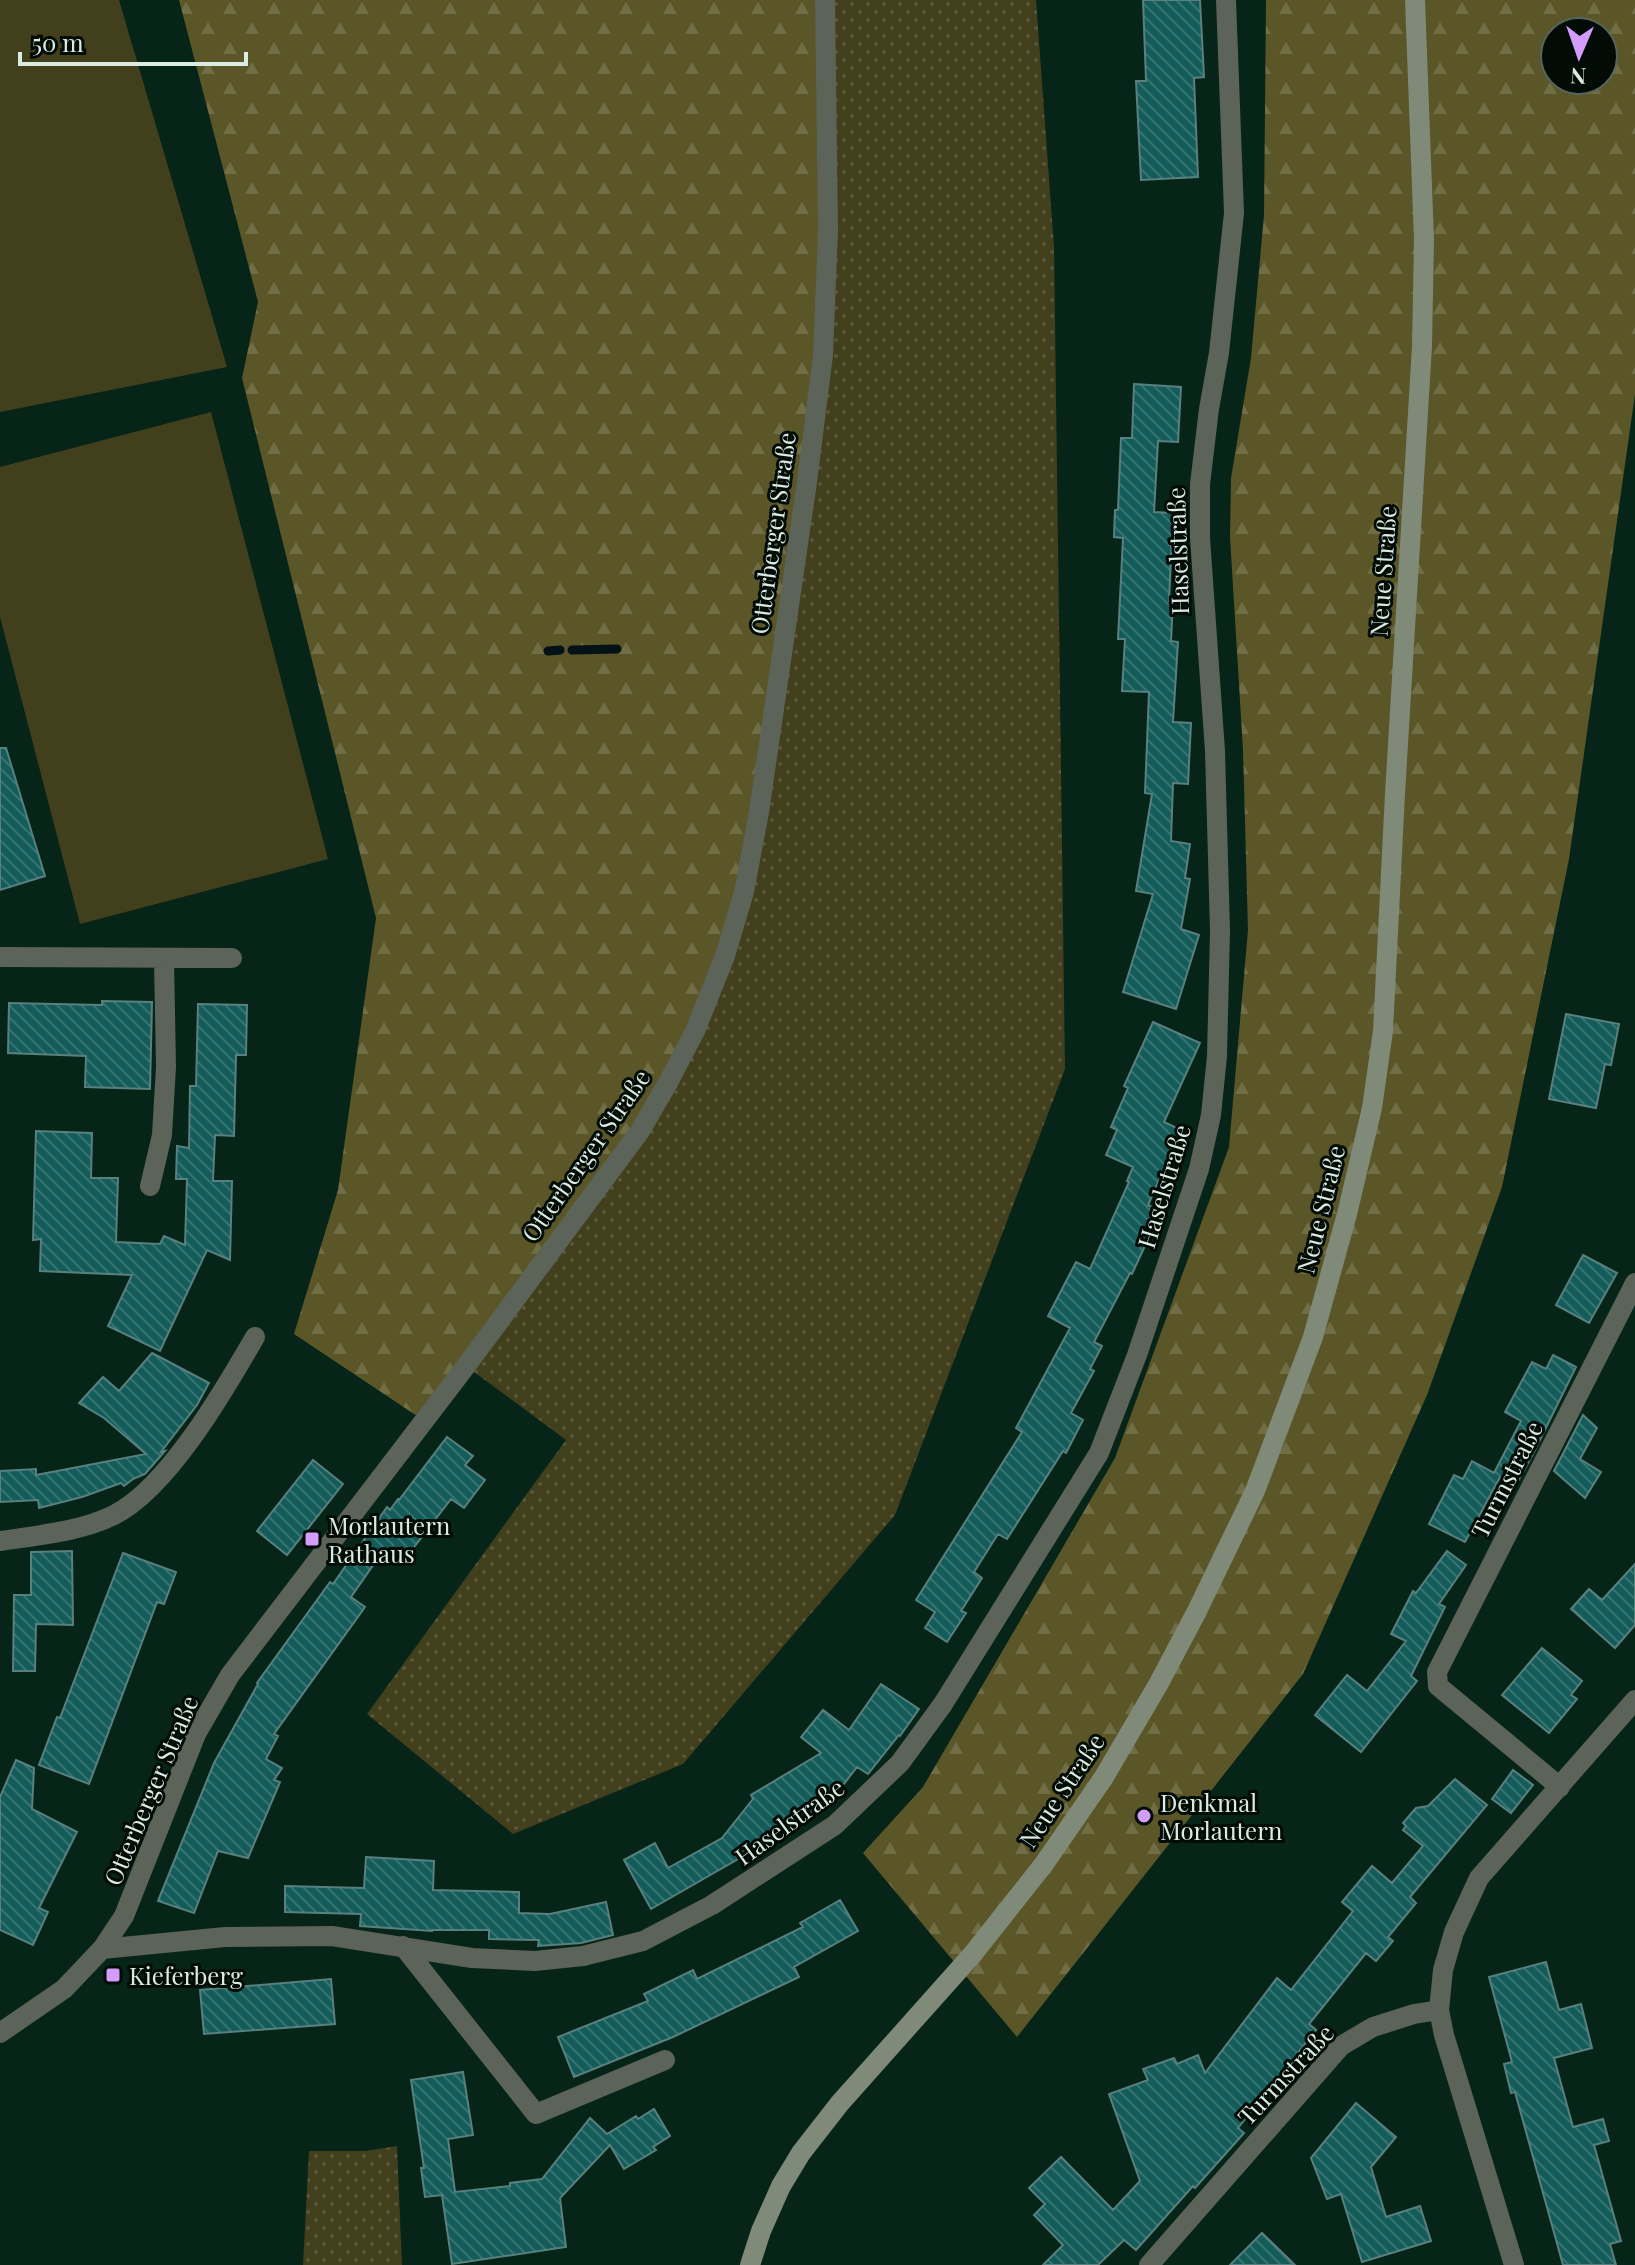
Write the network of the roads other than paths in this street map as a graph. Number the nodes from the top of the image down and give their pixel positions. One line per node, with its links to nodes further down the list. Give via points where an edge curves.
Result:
1 (825, 0): 14 (street, Otterberger Straße, via 828,231 823,355 759,812 725,956 695,1031 640,1131 230,1675 196,1734 124,1916)
2 (1226, 0): 13 (street, Haselstraße, via 1234,213 1200,484 1215,751 1217,1056 1199,1169 1099,1453 943,1704 900,1763 835,1825 712,1905 643,1941 535,1961 472,1958)
3 (1415, 0): 18 (main road, Neue Straße, via 1424,240 1422,346 1383,1031 1368,1123 1313,1337 1255,1491 1159,1683 1104,1777 972,1955 801,2153 781,2186)
4 (0, 957): 6 (street)
5 (232, 958): 6 (street)
6 (164, 959): 7 (street, via 162,1135)
7 (150, 1186)
8 (1635, 1283): 12 (street, Turmstraße, via 1437,1672 1438,1686)
9 (255, 1337): 10 (street, via 221,1395 142,1496 93,1524)
10 (0, 1541)
11 (1635, 1700): 12 (street)
12 (1560, 1787): 15 (street, via 1479,1878 1454,1932)
13 (403, 1946): 14 (street, Haselstraße, via 332,1936 225,1937); 17 (street, via 536,2114)
14 (102, 1949): 16 (street, Otterberger Straße, via 64,1989)
15 (1439, 2010): 19 (street, Turmstraße, via 1373,2027 1341,2046); 20 (street)
16 (0, 2033)
17 (665, 2060)
18 (750, 2265)
19 (1149, 2265)
20 (1514, 2265)

